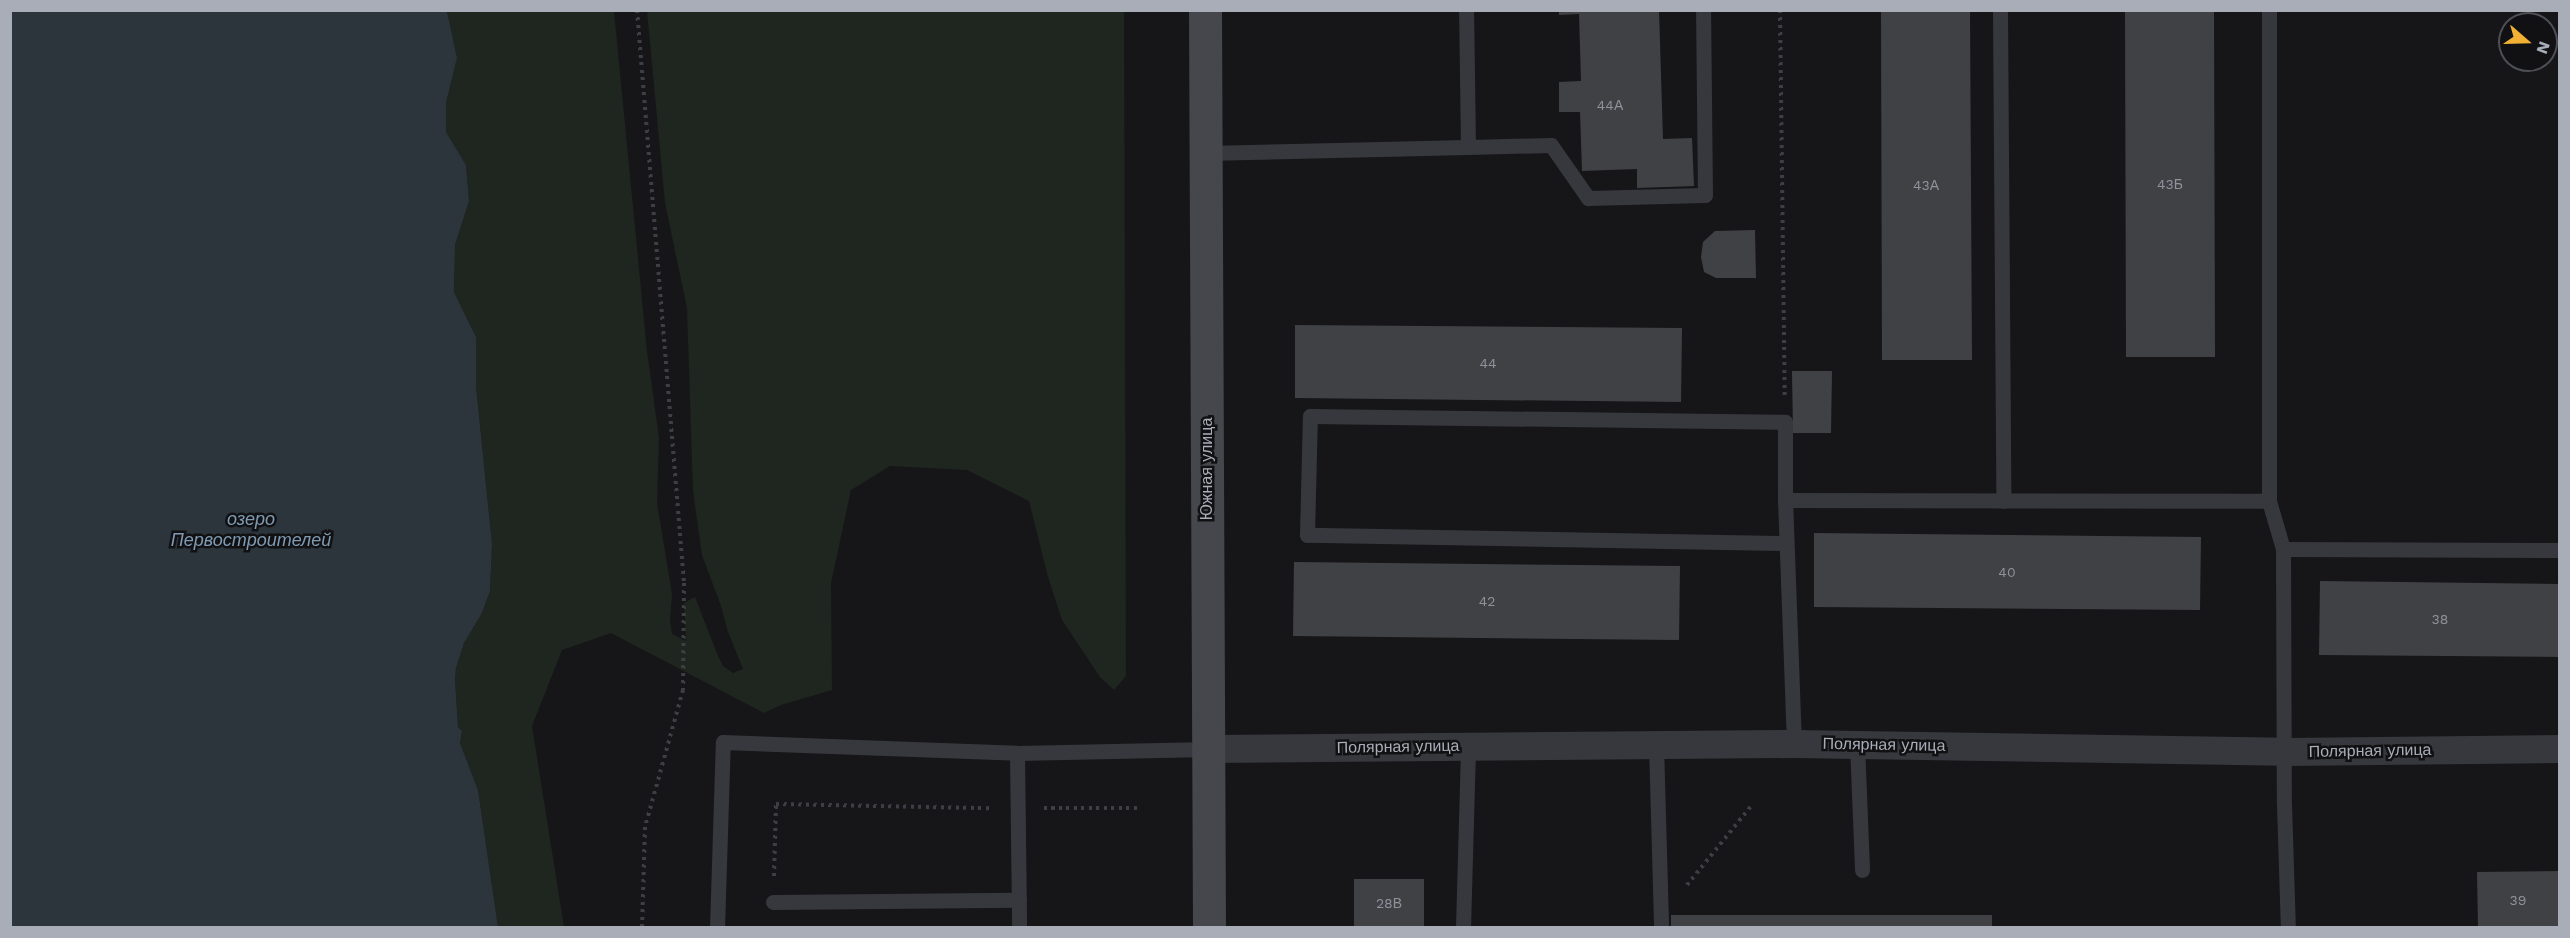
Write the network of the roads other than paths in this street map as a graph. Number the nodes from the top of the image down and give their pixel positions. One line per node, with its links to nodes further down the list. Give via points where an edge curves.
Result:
1 (1205, 10): 7 (main road, Южная улица)
2 (1466, 10): 6 (lane)
3 (1703, 10): 6 (lane, via 1705,195 1588,198 1551,145)
4 (2000, 10): 9 (lane)
5 (2269, 10): 10 (lane)
6 (1468, 147): 7 (lane)
7 (1205, 153): 19 (main road, Южная улица)
8 (1785, 500): 9 (lane); 11 (lane); 11 (lane, via 1785,422 1310,416 1306,535)
9 (2003, 501): 10 (lane)
10 (2270, 501): 12 (lane)
11 (1785, 543): 15 (lane)
12 (2283, 549): 13 (lane); 20 (lane)
13 (2559, 550)
14 (1656, 744): 15 (street, Полярная улица); 17 (street, Полярная улица); 25 (lane)
15 (1794, 744): 16 (street, Полярная улица)
16 (1857, 744): 20 (street, Полярная улица); 22 (lane)
17 (1468, 746): 19 (street, Полярная улица); 29 (lane)
18 (2559, 749): 20 (street, Полярная улица)
19 (1208, 750): 21 (lane); 28 (main road, Южная улица)
20 (2284, 752): 30 (lane)
21 (1017, 753): 23 (lane); 26 (lane, via 723,742)
22 (1862, 870)
23 (1019, 900): 24 (lane); 27 (lane)
24 (773, 902)
25 (1661, 922)
26 (717, 927)
27 (1019, 927)
28 (1209, 927)
29 (1463, 927)
30 (2288, 927)

